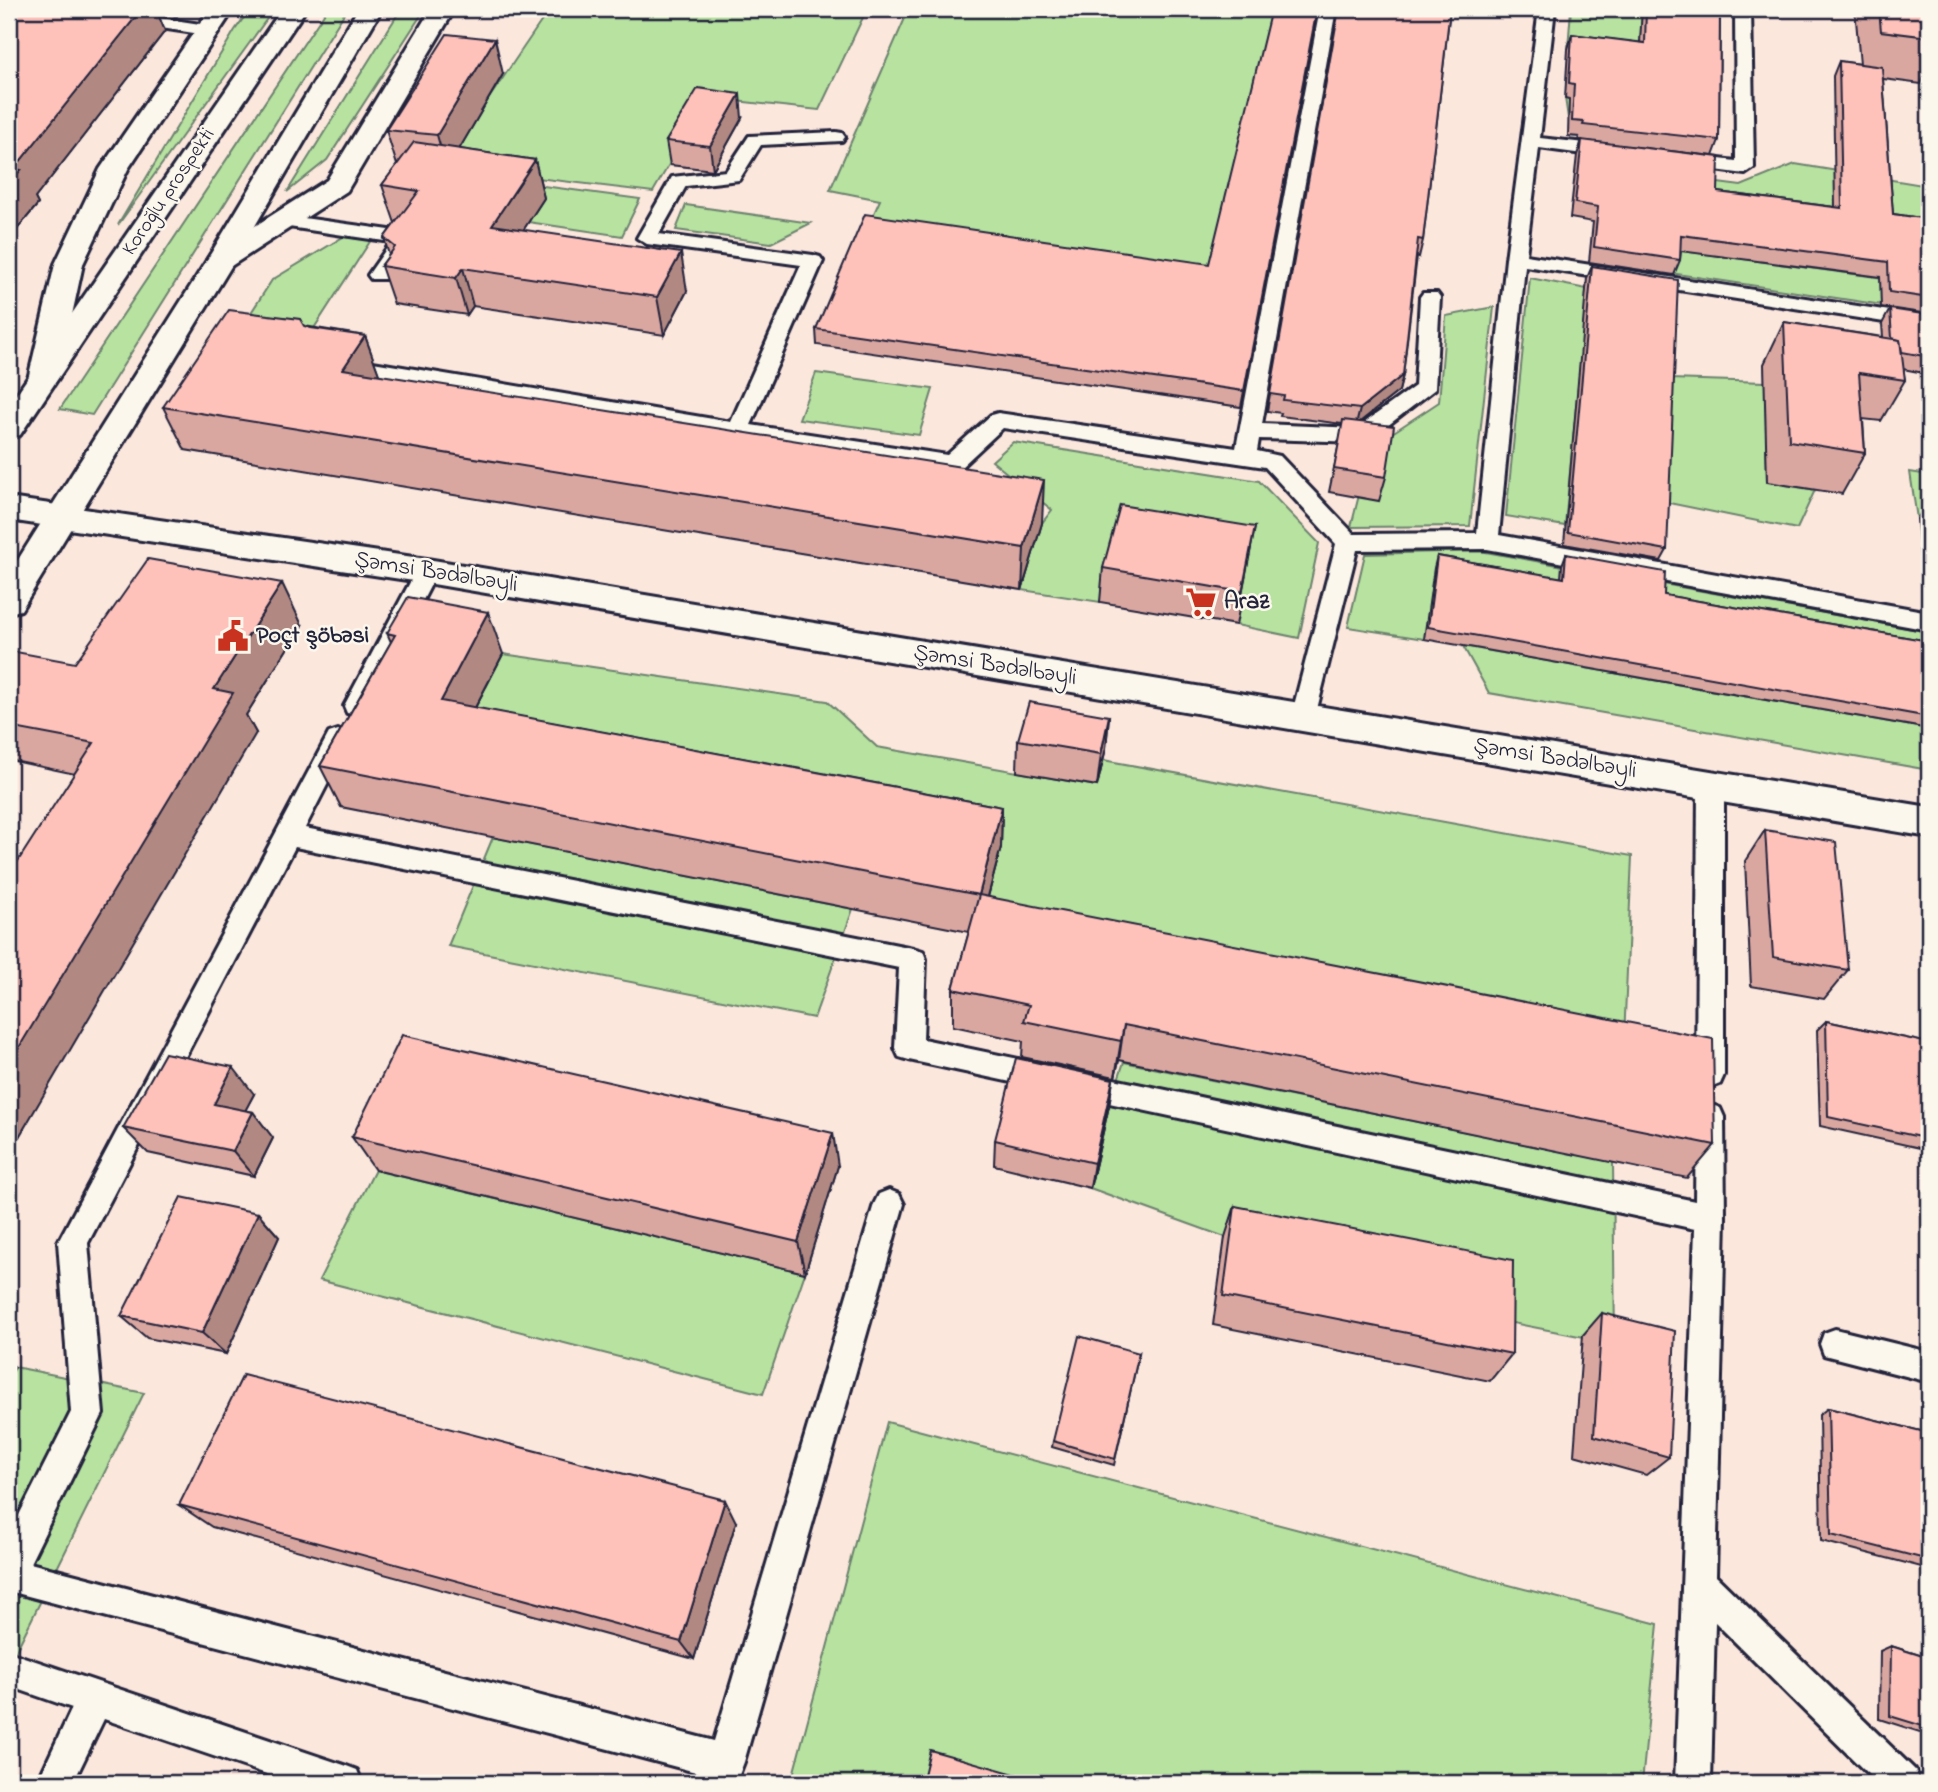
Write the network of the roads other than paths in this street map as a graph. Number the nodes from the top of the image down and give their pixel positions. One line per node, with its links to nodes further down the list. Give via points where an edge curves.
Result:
1 (69, 9): 8 (lane)
2 (294, 9): 20 (street, Koroğlu prospekti)
3 (370, 9): 15 (street)
4 (443, 9): 13 (street, via 337,185)
5 (1328, 9): 23 (lane)
6 (1547, 9): 10 (lane)
7 (1743, 9): 12 (lane, via 1745,168)
8 (215, 19): 20 (street, via 114,169 69,264)
9 (836, 137): 22 (lane, via 755,140 732,176 679,181 647,238 813,261)
10 (1531, 142): 11 (lane); 14 (lane)
11 (1625, 153)
12 (1665, 158)
13 (282, 220): 15 (street); 16 (lane, via 404,238)
14 (1516, 259): 18 (lane); 27 (lane)
15 (221, 260): 26 (street)
16 (378, 275)
17 (1430, 297): 23 (lane, via 1425,389 1361,435)
18 (1929, 323)
19 (329, 362): 22 (lane)
20 (44, 375): 21 (street, Koroğlu prospekti)
21 (9, 428)
22 (738, 430): 24 (lane, via 952,463 998,421)
23 (1249, 431): 24 (lane)
24 (1245, 457): 28 (lane, via 1272,461)
25 (9, 509): 26 (street, Şəmsi Bədəlbəyli)
26 (61, 516): 29 (street, Şəmsi Bədəlbəyli); 30 (street)
27 (1487, 541): 28 (lane); 31 (lane)
28 (1348, 542): 32 (lane)
29 (427, 571): 32 (street, Şəmsi Bədəlbəyli); 35 (lane)
30 (9, 601)
31 (1929, 621)
32 (1303, 717): 33 (street, Şəmsi Bədəlbəyli)
33 (1711, 786): 34 (street, Şəmsi Bədəlbəyli); 37 (lane)
34 (1929, 822)
35 (288, 835): 37 (lane, via 913,959 909,1048); 40 (lane, via 73,1242 87,1414)
36 (889, 1205): 44 (lane)
37 (1710, 1218): 41 (lane)
38 (1835, 1345): 39 (lane)
39 (1929, 1367)
40 (9, 1572): 44 (lane)
41 (1699, 1583): 47 (lane); 48 (lane)
42 (9, 1669): 43 (lane)
43 (95, 1699): 45 (lane); 46 (lane)
44 (723, 1772)
45 (55, 1783)
46 (344, 1783)
47 (1693, 1783)
48 (1902, 1783)

